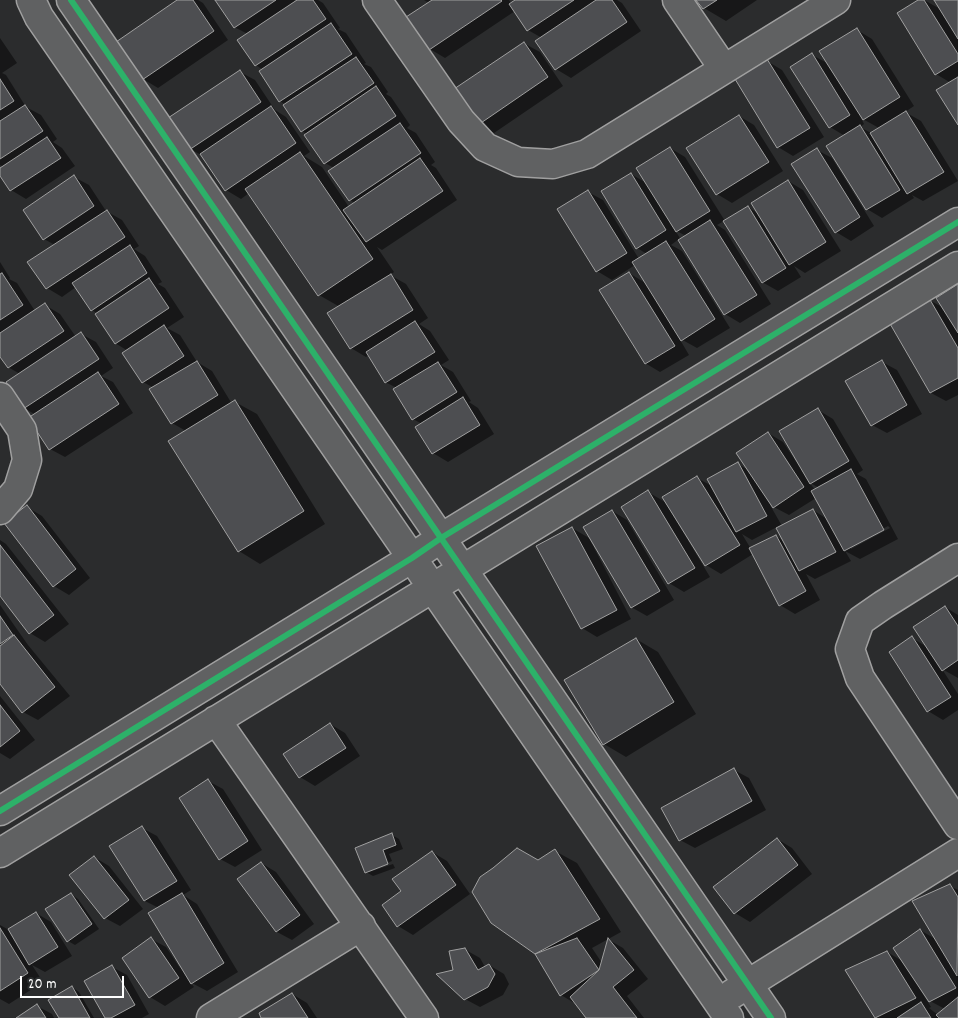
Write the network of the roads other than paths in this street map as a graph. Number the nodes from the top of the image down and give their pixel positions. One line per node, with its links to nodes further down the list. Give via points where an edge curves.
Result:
1 (31, 0): 12 (street, via 39,18)
2 (71, 0): 11 (street)
3 (377, 0): 6 (street, via 461,121 485,147 518,162 553,164 587,154)
4 (677, 0): 6 (street)
5 (836, 0): 6 (street)
6 (724, 69)
7 (958, 222): 11 (street)
8 (958, 266): 14 (street)
9 (0, 396): 10 (street, via 22,430 27,460 18,489)
10 (0, 510)
11 (441, 538): 12 (street); 14 (street)
12 (412, 558): 15 (street); 17 (street)
13 (958, 558): 18 (street, via 860,621 850,649 860,678)
14 (463, 569): 15 (street); 22 (street)
15 (432, 588): 16 (street); 23 (street)
16 (216, 720): 19 (street); 21 (street)
17 (0, 812)
18 (958, 825)
19 (0, 853)
20 (958, 853): 22 (street)
21 (361, 926): 24 (street); 25 (street)
22 (748, 985): 23 (street); 26 (street)
23 (724, 1010)
24 (211, 1018)
25 (424, 1018)
26 (771, 1018)

